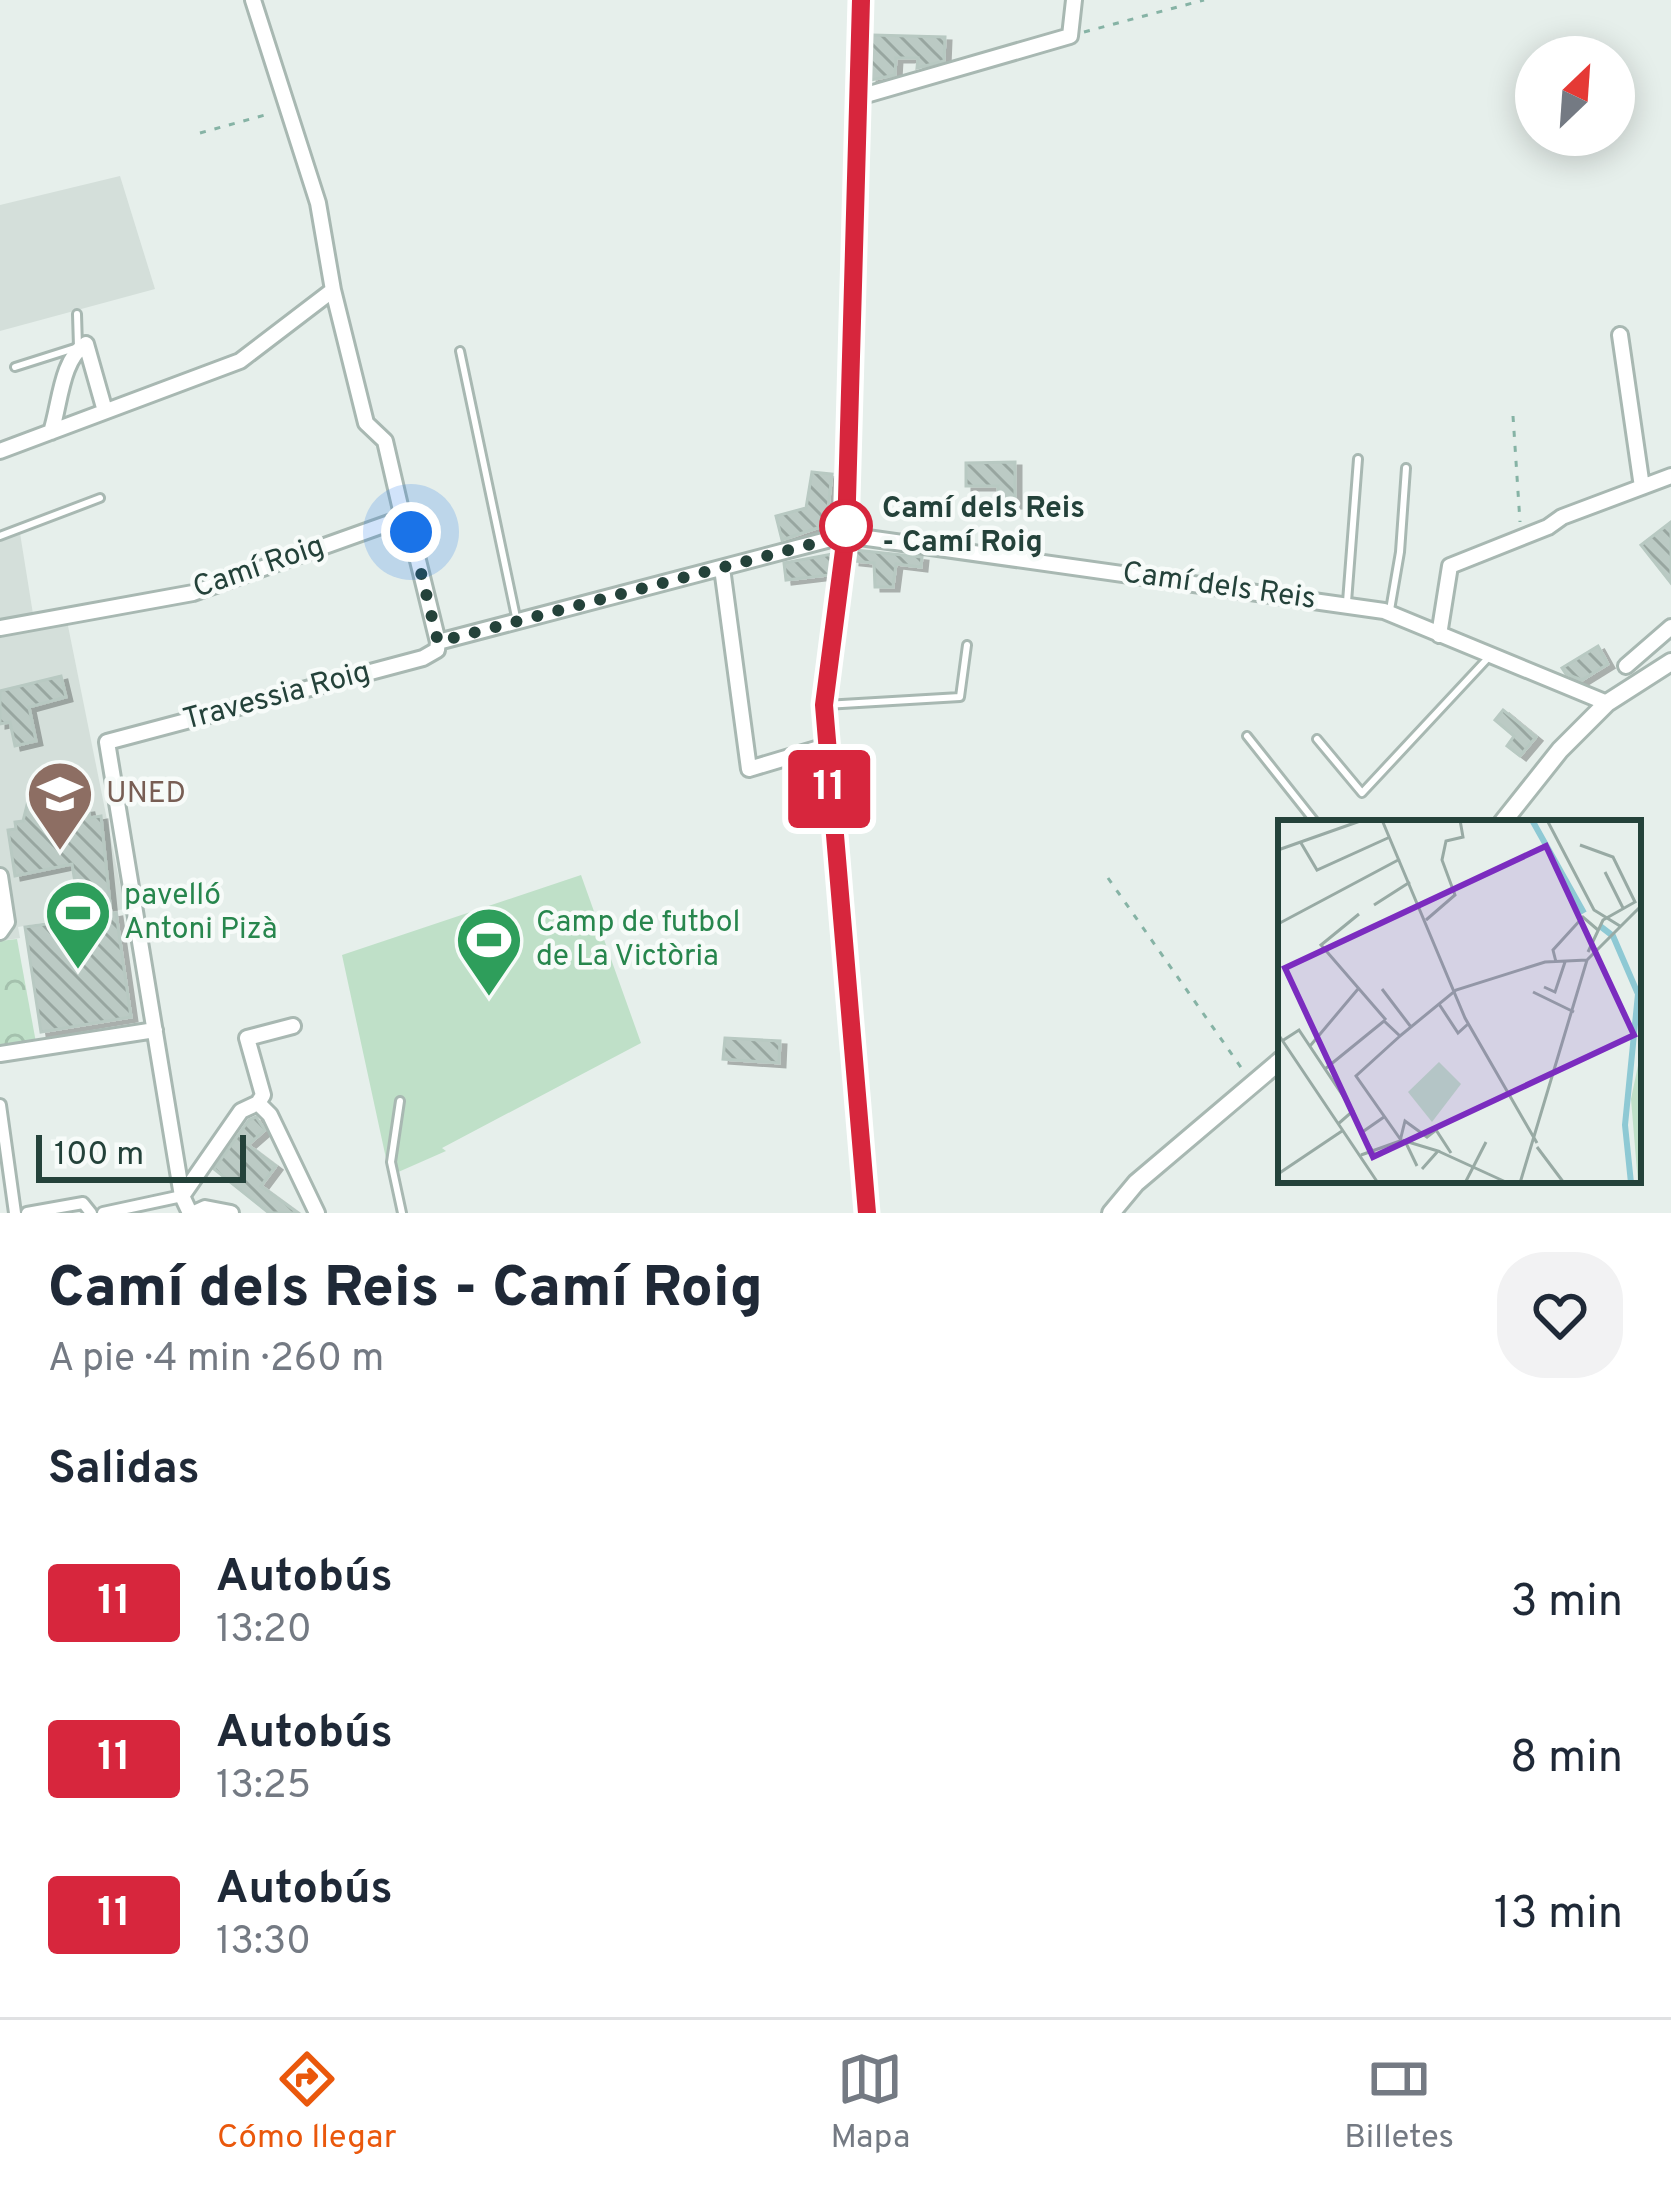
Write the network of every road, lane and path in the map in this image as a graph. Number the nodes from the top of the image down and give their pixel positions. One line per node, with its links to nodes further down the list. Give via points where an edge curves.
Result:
1 (253, 0): 7 (street)
2 (862, 0): 6 (street)
3 (1074, 0): 5 (street)
4 (1204, 0): 5 (path)
5 (1070, 36): 6 (street)
6 (859, 97): 25 (street)
7 (285, 109): 8 (path); 9 (street, via 318,203)
8 (200, 134)
9 (333, 290): 15 (street, via 240,361); 24 (street, via 366,423 385,441)
10 (77, 314): 12 (lane)
11 (1620, 335): 22 (street)
12 (78, 347): 14 (lane); 15 (street, via 86,344); 17 (street)
13 (460, 351): 31 (lane)
14 (15, 368)
15 (105, 411): 17 (street)
16 (1513, 416): 27 (path)
17 (51, 432): 18 (street)
18 (0, 451)
19 (1358, 459): 29 (lane)
20 (1406, 468): 30 (lane)
21 (1671, 476): 22 (street)
22 (1642, 487): 27 (street)
23 (100, 498): 26 (lane)
24 (404, 523): 33 (street, Camí Roig, via 193,593); 35 (street)
25 (846, 535): 28 (street); 29 (street, Camí dels Reis); 41 (street)
26 (0, 536)
27 (1522, 538): 34 (street, via 1450,566)
28 (722, 568): 31 (street); 44 (street, via 749,769)
29 (1347, 606): 30 (street, Camí dels Reis)
30 (1390, 614): 34 (street, Camí dels Reis)
31 (517, 621): 35 (street)
32 (1671, 627): 39 (street)
33 (0, 628)
34 (1439, 635): 37 (street, Camí dels Reis)
35 (438, 642): 51 (street, Travessia Roig, via 423,658 107,742)
36 (967, 644): 41 (lane, via 960,698)
37 (1489, 657): 40 (street, Camí dels Reis); 43 (lane, via 1363,793)
38 (1671, 662): 40 (street)
39 (1626, 666)
40 (1607, 703): 46 (street)
41 (824, 705): 44 (street)
42 (1247, 736): 45 (lane)
43 (1317, 740)
44 (826, 746): 68 (street)
45 (1314, 820)
46 (1504, 820)
47 (0, 876): 49 (street, via 7,922)
48 (1108, 878): 54 (path)
49 (0, 932)
50 (293, 1026): 56 (street, via 247,1038 263,1095)
51 (155, 1030): 52 (street); 58 (street)
52 (0, 1054)
53 (1278, 1062): 54 (street)
54 (1252, 1084): 69 (street)
55 (400, 1101): 67 (lane, via 391,1162)
56 (258, 1103): 58 (street, via 242,1111); 66 (street)
57 (0, 1105): 60 (street)
58 (182, 1196): 63 (street); 64 (street)
59 (0, 1206): 60 (street)
60 (13, 1213)
61 (27, 1213): 62 (street, via 83,1203)
62 (91, 1213)
63 (103, 1213)
64 (192, 1213): 65 (street)
65 (231, 1213)
66 (316, 1213)
67 (401, 1213)
68 (867, 1213)
69 (1111, 1213)

